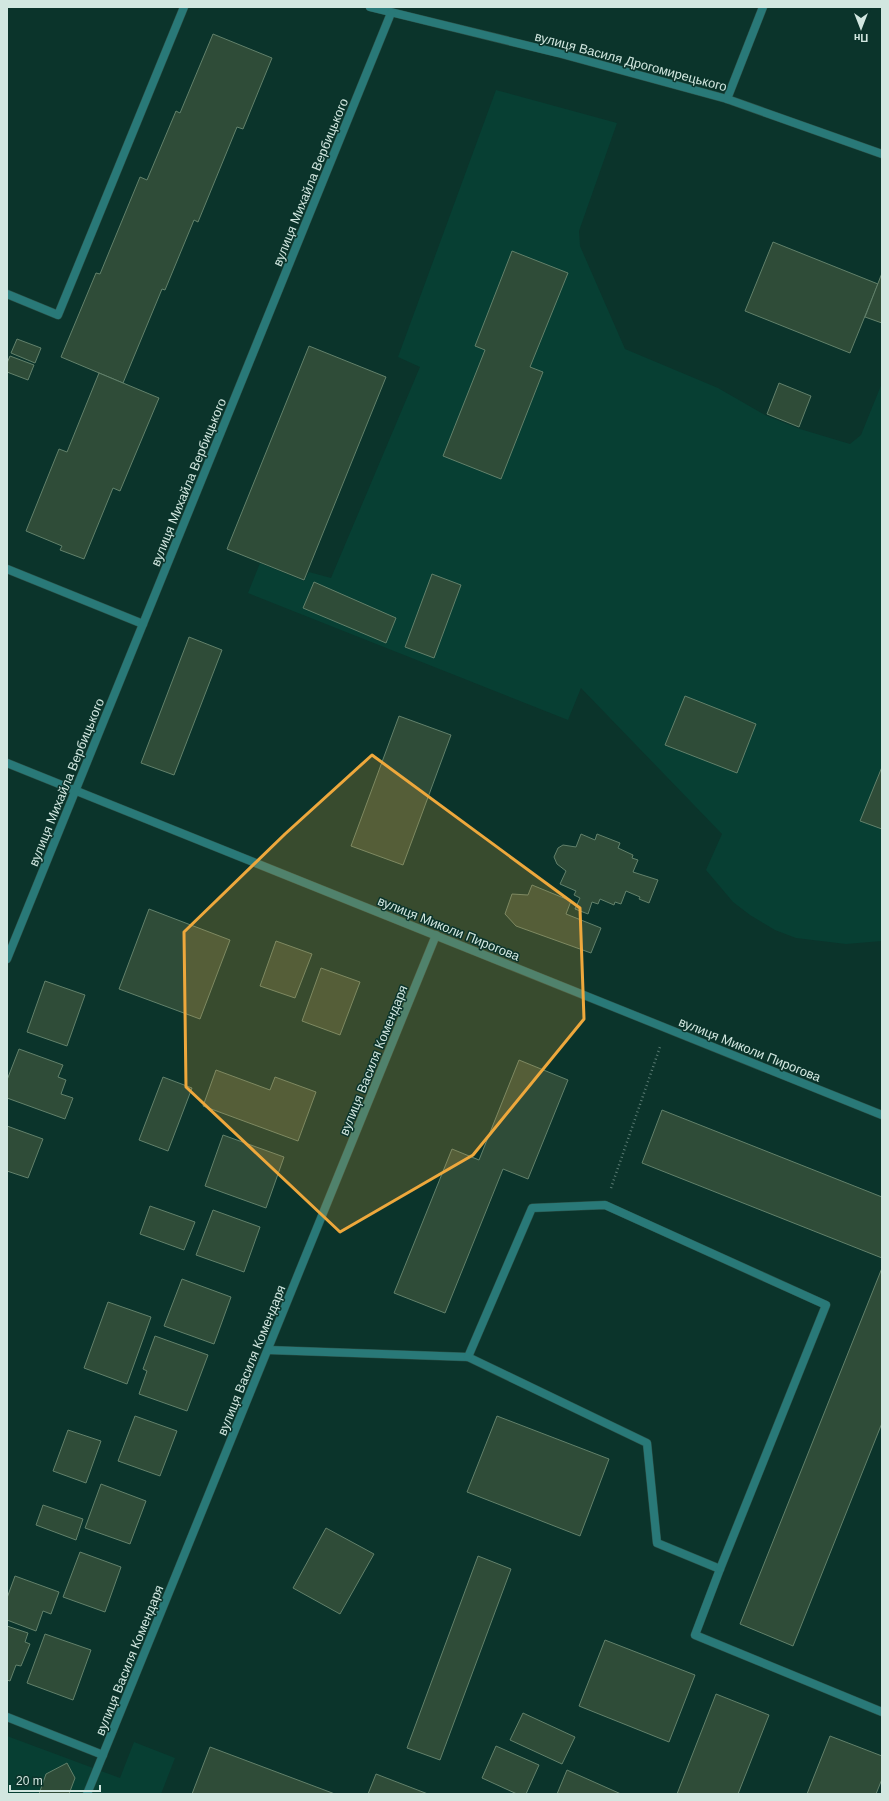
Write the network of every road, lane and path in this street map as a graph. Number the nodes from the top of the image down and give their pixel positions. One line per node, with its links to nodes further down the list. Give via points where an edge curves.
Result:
1 (184, 7): 7 (street, via 58,315)
2 (370, 7): 4 (street, вулиця Василя Дрогомирецького)
3 (763, 7): 5 (street)
4 (391, 14): 5 (street, вулиця Василя Дрогомирецького, via 558,53); 9 (street, вулиця Михайла Вербицького)
5 (727, 99): 6 (street, вулиця Василя Дрогомирецького)
6 (882, 154)
7 (7, 294)
8 (7, 569): 9 (street)
9 (143, 624): 11 (street, вулиця Михайла Вербицького)
10 (7, 763): 11 (street, вулиця Миколи Пирогова)
11 (76, 790): 12 (street, вулиця Миколи Пирогова); 13 (street, вулиця Михайла Вербицького)
12 (436, 935): 14 (street, вулиця Миколи Пирогова); 17 (street, вулиця Василя Комендаря)
13 (7, 959)
14 (666, 1028): 15 (street, вулиця Миколи Пирогова); 16 (path)
15 (882, 1115)
16 (605, 1205): 18 (street, via 532,1208); 19 (street, via 826,1305)
17 (268, 1350): 18 (street); 22 (street, вулиця Василя Комендаря)
18 (468, 1357): 19 (street, via 647,1443 656,1544)
19 (720, 1569): 20 (street, via 695,1635)
20 (882, 1712)
21 (7, 1717): 22 (street)
22 (103, 1755): 23 (street, вулиця Василя Комендаря)
23 (88, 1794)

